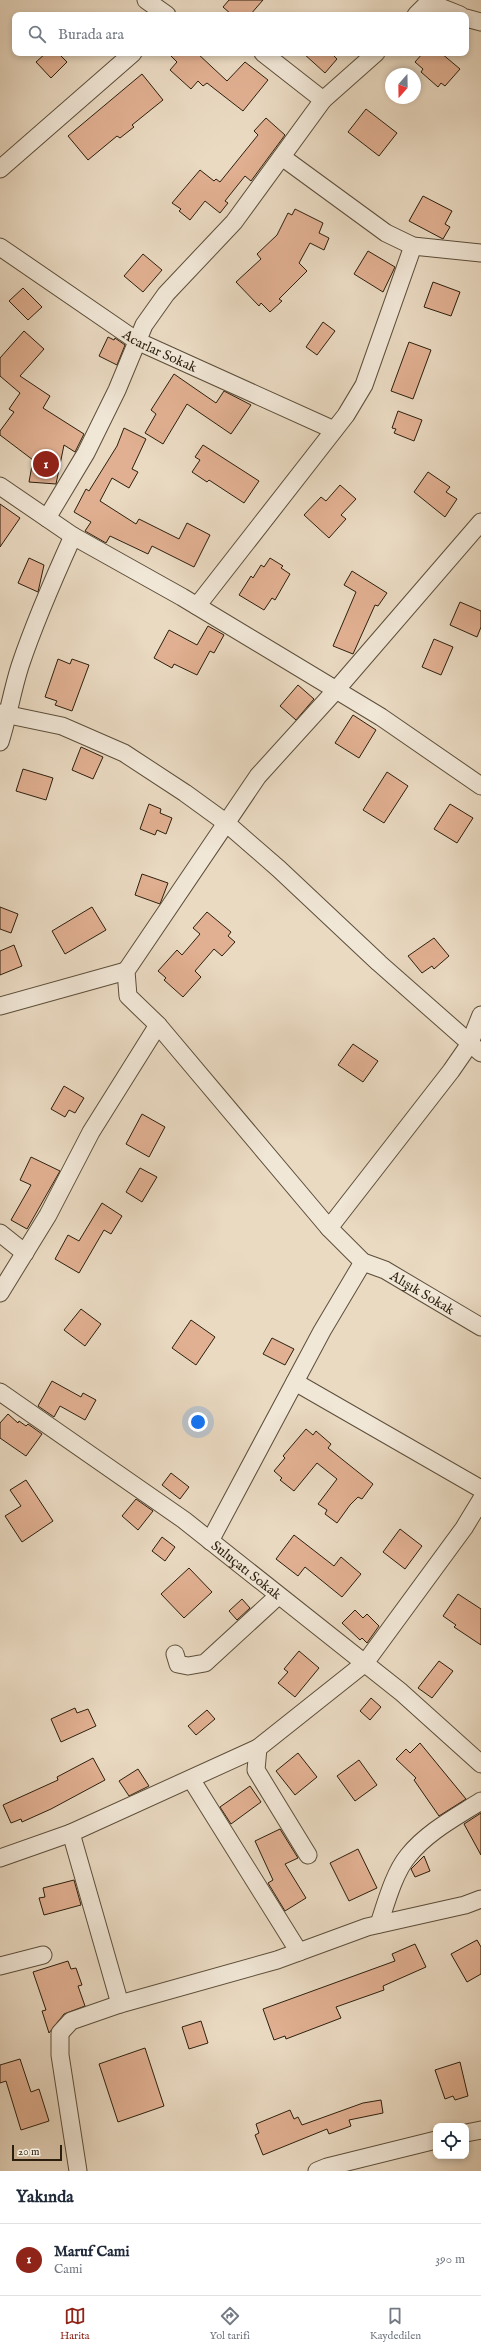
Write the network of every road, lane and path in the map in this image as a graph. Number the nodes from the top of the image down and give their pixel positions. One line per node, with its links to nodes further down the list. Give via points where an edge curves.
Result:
1 (146, 0): 3 (street)
2 (430, 1): 4 (street); 5 (street)
3 (163, 12)
4 (419, 12)
5 (454, 12)
6 (469, 19): 7 (street)
7 (481, 22)
8 (130, 56): 13 (street)
9 (267, 56): 11 (street)
10 (373, 56): 11 (street)
11 (324, 100): 12 (street)
12 (282, 156): 14 (street, via 386,234); 17 (street, via 234,222 166,294 144,325)
13 (0, 168)
14 (413, 246): 16 (street); 18 (street, via 364,385)
15 (0, 247): 17 (street, Acarlar Sokak)
16 (481, 253)
17 (137, 341): 18 (street, Acarlar Sokak); 20 (street, via 86,452)
18 (334, 430): 23 (street)
19 (0, 486): 20 (street)
20 (47, 518): 22 (street)
21 (481, 522): 24 (street)
22 (73, 536): 23 (street); 25 (street, via 47,594)
23 (197, 606): 24 (street)
24 (336, 690): 27 (street, via 381,717); 28 (street, via 258,776)
25 (4, 714): 26 (street); 28 (street, via 62,726 124,753)
26 (0, 742)
27 (481, 786)
28 (225, 822): 29 (street); 33 (street)
29 (126, 971): 30 (street); 32 (street, via 128,996)
30 (0, 1006)
31 (481, 1015): 33 (street)
32 (158, 1025): 34 (street); 36 (street, via 91,1132)
33 (475, 1049): 34 (street)
34 (329, 1228): 37 (street)
35 (0, 1233): 36 (street)
36 (25, 1253): 38 (street)
37 (363, 1262): 39 (street, Alışık Sokak, via 385,1270); 40 (street)
38 (0, 1293)
39 (481, 1327)
40 (295, 1382): 42 (street); 44 (street)
41 (0, 1392): 44 (street, Suluçatı Sokak, via 184,1520)
42 (481, 1489)
43 (481, 1500): 47 (street, via 464,1528)
44 (210, 1541): 45 (street, Suluçatı Sokak)
45 (278, 1596): 46 (street, via 205,1663 188,1666 178,1664); 47 (street, Suluçatı Sokak)
46 (175, 1654)
47 (365, 1663): 48 (street); 49 (street, Suluçatı Sokak)
48 (258, 1748): 50 (street); 53 (street, via 256,1770)
49 (481, 1764)
50 (191, 1779): 52 (street); 57 (street)
51 (481, 1801): 56 (street, via 434,1831 407,1857 388,1896)
52 (71, 1833): 54 (street); 60 (street)
53 (308, 1855)
54 (0, 1858)
55 (481, 1899): 56 (street, via 465,1905)
56 (379, 1924): 57 (street)
57 (299, 1952): 60 (street)
58 (43, 1955): 59 (street)
59 (0, 1966)
60 (120, 2004): 64 (street, via 71,2021 60,2033 60,2055)
61 (481, 2130): 62 (street)
62 (469, 2132)
63 (433, 2141): 65 (street)
64 (78, 2171)
65 (318, 2171)

